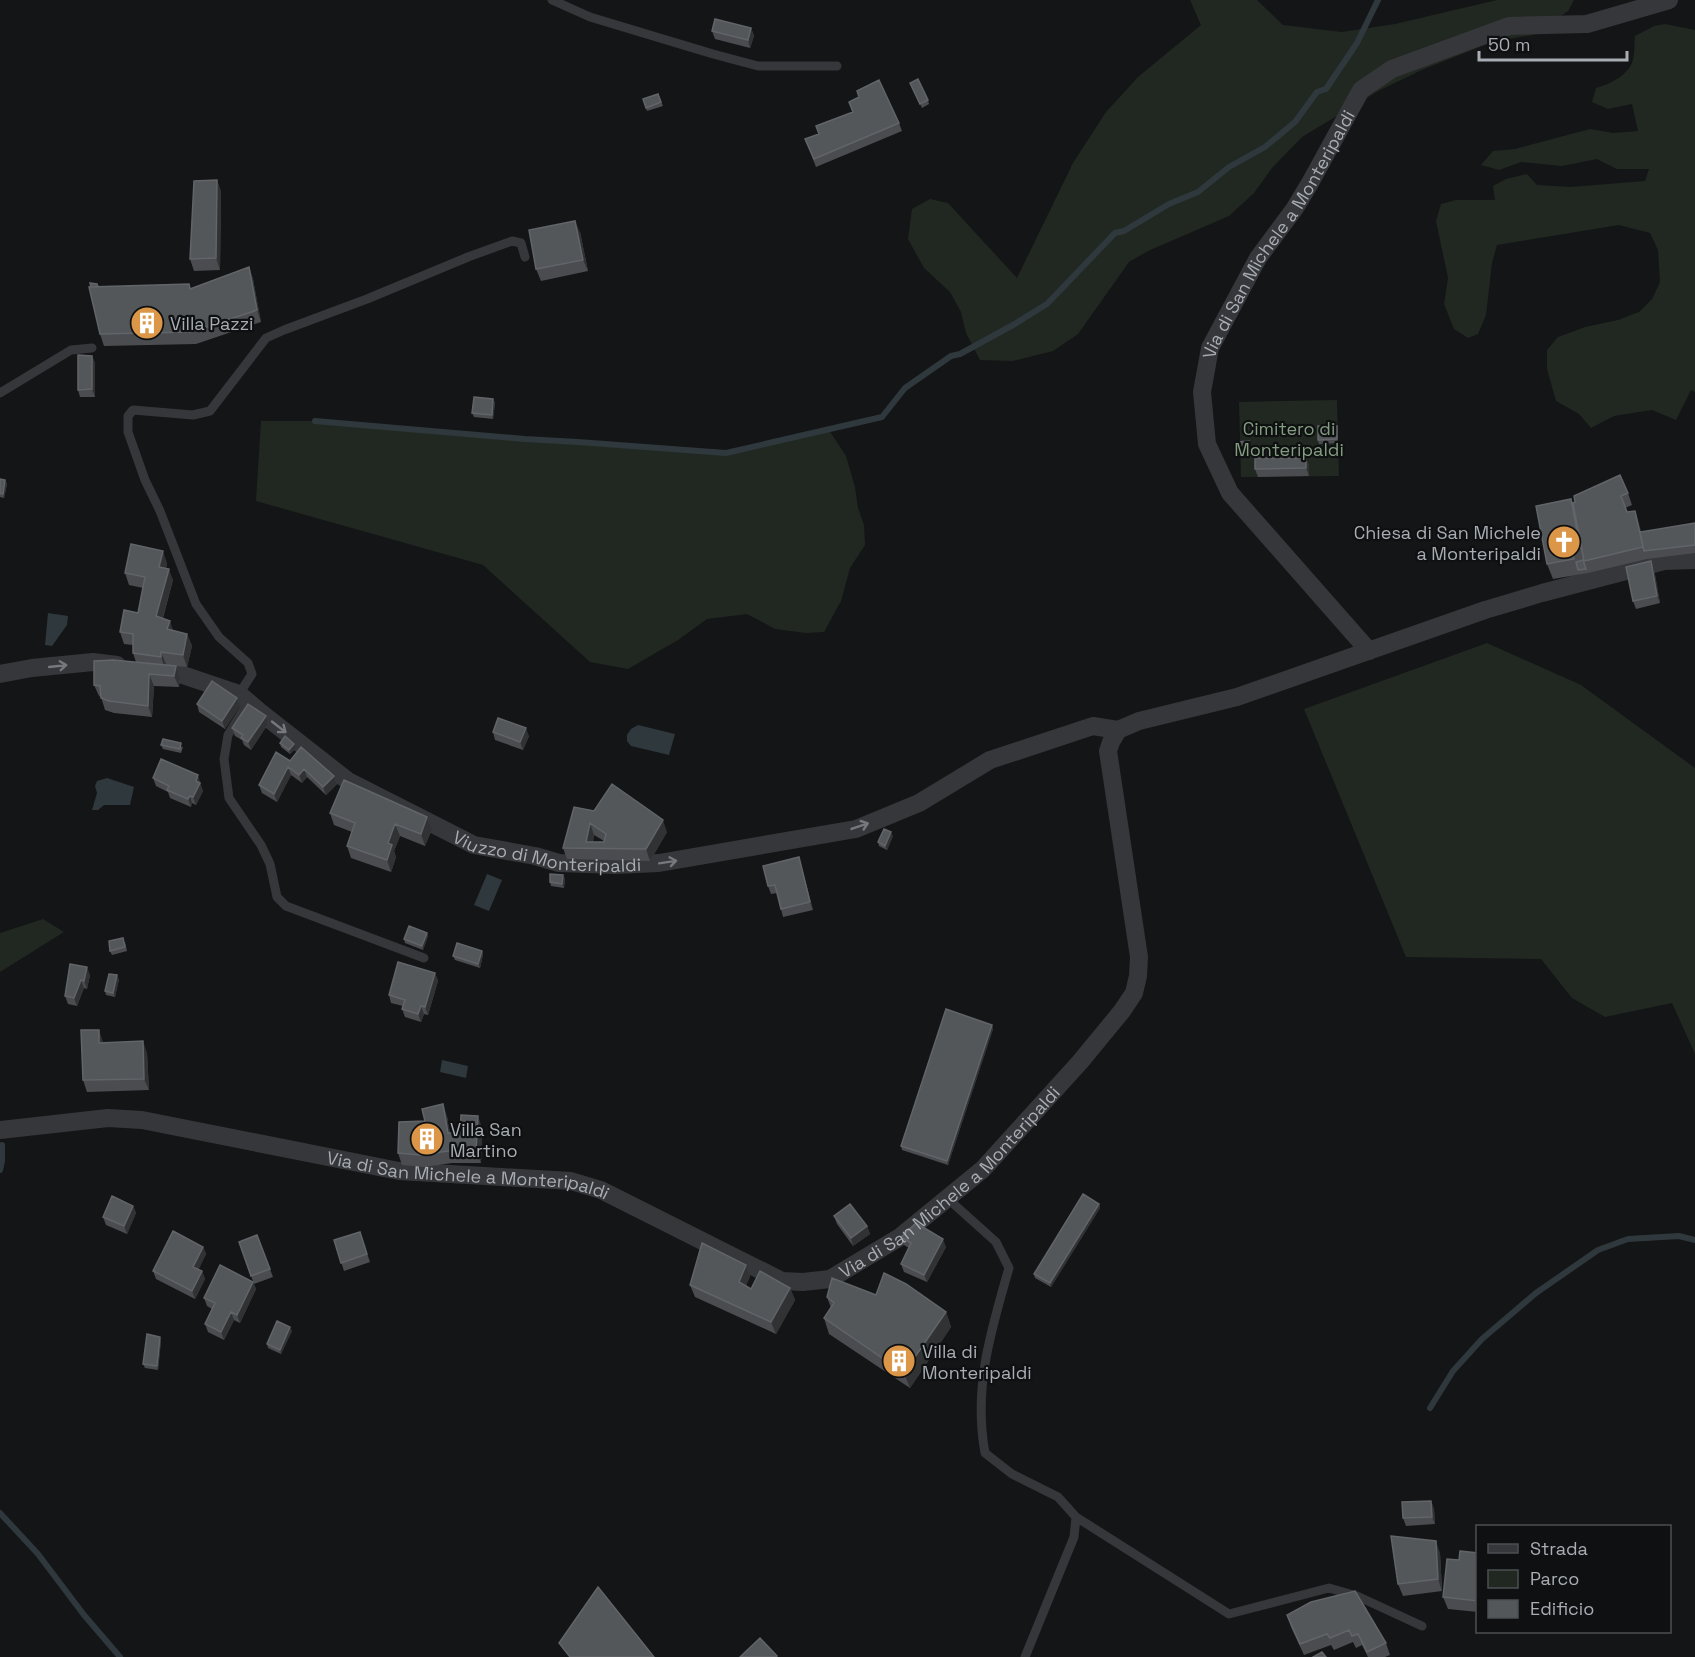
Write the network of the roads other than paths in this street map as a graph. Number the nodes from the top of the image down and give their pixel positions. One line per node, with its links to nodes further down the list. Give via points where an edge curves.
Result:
1 (552, 0): 3 (lane, via 590,16 758,66)
2 (1669, 0): 8 (street, Via di San Michele a Monteripaldi, via 1587,24 1509,26 1392,69 1361,90 1295,208 1258,258 1210,348 1202,392 1207,444 1230,493)
3 (837, 66)
4 (525, 257): 10 (lane, via 520,243 512,241 266,338 210,411 193,415 133,410 128,416 131,441 196,604 219,637 248,663 252,674)
5 (92, 348): 6 (lane, via 71,350)
6 (0, 393)
7 (1695, 560): 8 (street, via 1664,561 1542,593)
8 (1369, 651): 11 (street, via 1237,698 1139,721)
9 (0, 674): 10 (street, Viuzzo di Monteripaldi, one-way to 10, via 93,662 177,673)
10 (244, 698): 11 (street, Viuzzo di Monteripaldi, one-way to 11, via 348,781 474,845 559,863 659,863 856,829 919,803 990,760 1093,726); 12 (lane, via 228,735 224,759 229,798 261,845 270,864 277,897 286,906)
11 (1118, 730): 14 (street, Via di San Michele a Monteripaldi, via 1108,751 1139,957 1134,993 1080,1062 983,1169)
12 (424, 958)
13 (0, 1130): 14 (street, Via di San Michele a Monteripaldi, via 108,1118 142,1120 399,1171 571,1181 601,1190 782,1281 830,1279 900,1237)
14 (947, 1198): 15 (lane, via 996,1242 1009,1268 981,1389 985,1453 1012,1474 1058,1497)
15 (1076, 1517): 16 (lane, via 1229,1614 1329,1588 1357,1596); 17 (lane, via 1074,1537)
16 (1422, 1626)
17 (1025, 1657)

